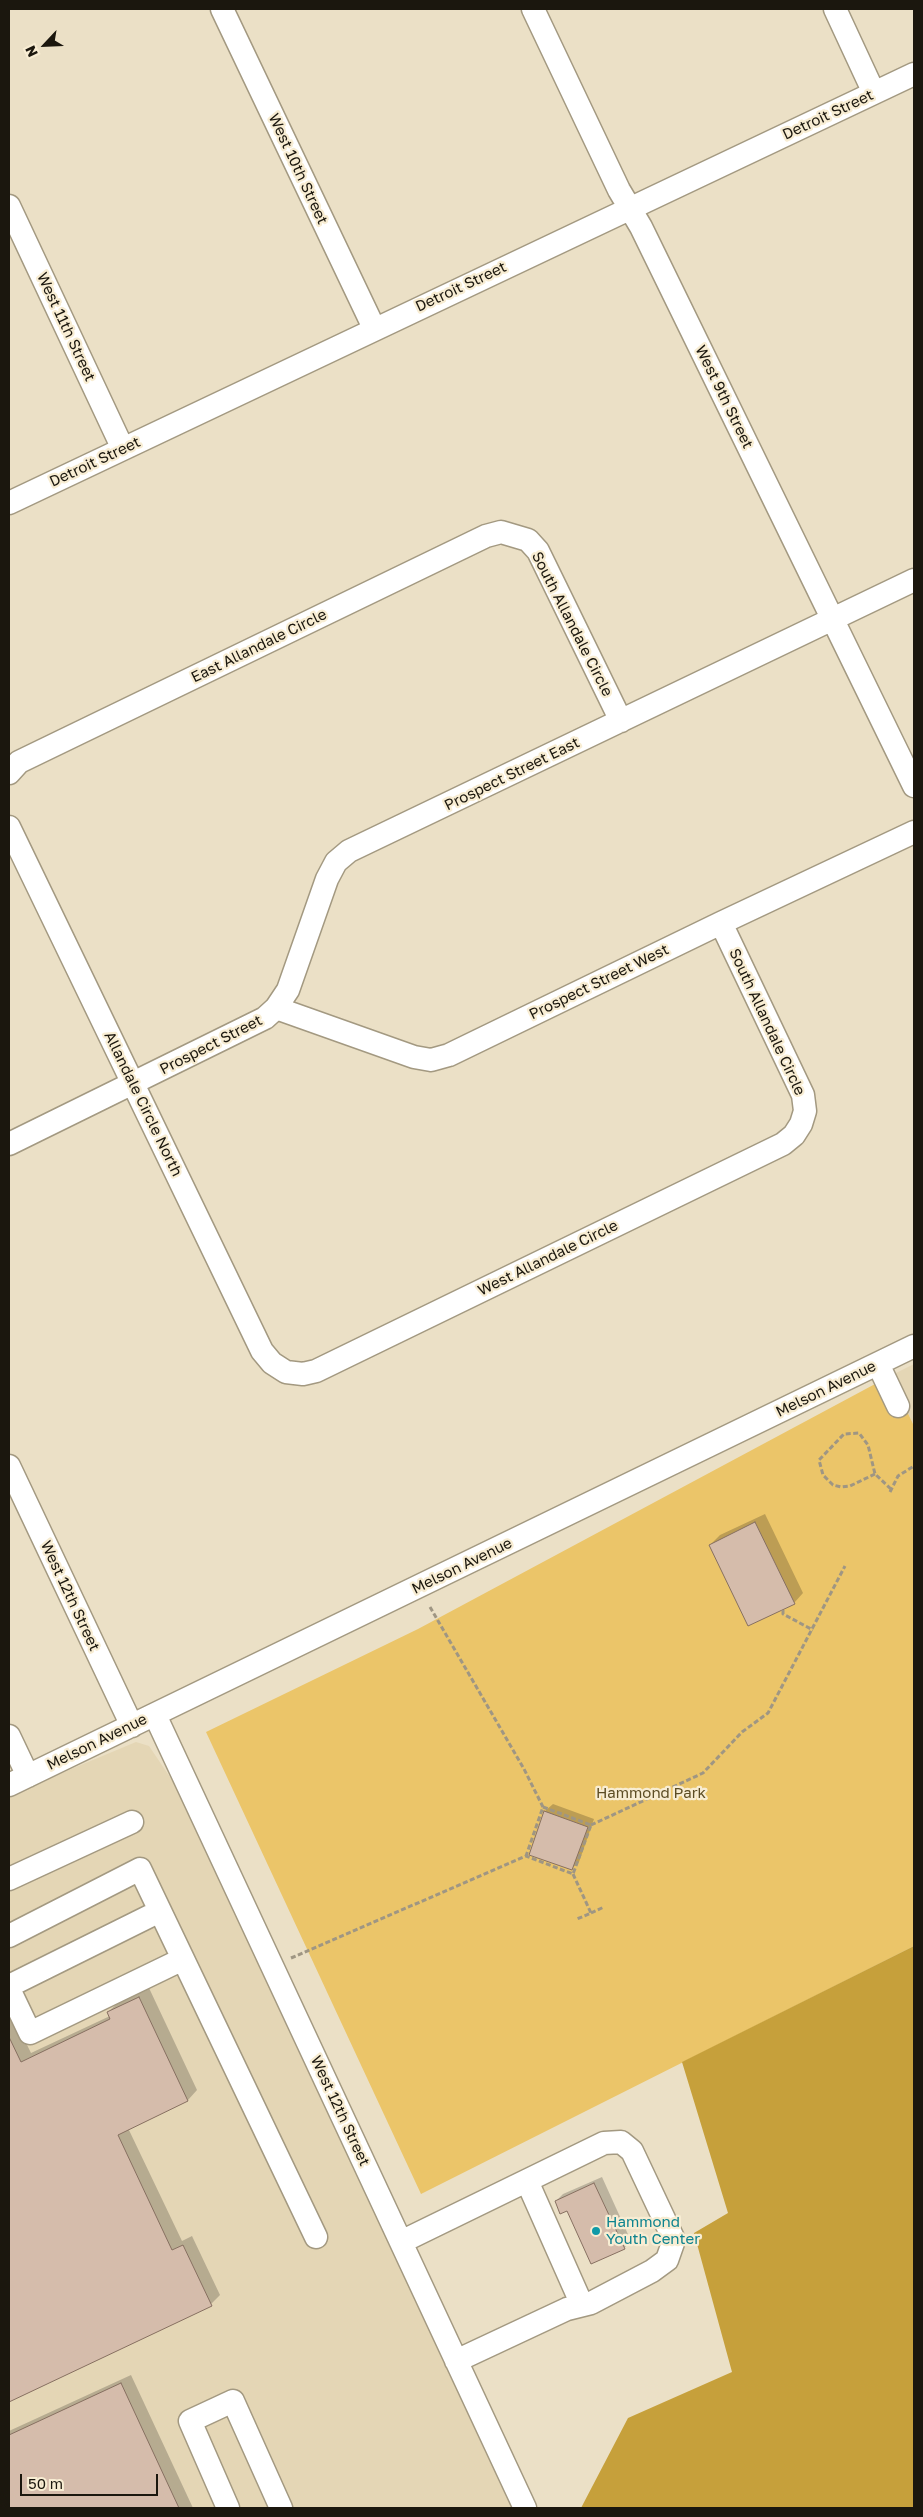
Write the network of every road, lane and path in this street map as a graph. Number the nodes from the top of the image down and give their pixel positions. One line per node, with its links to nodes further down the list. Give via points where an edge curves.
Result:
1 (222, 9): 8 (street, West 10th Street)
2 (532, 9): 7 (street, West 9th Street)
3 (835, 9): 5 (street)
4 (914, 74): 5 (street, Detroit Street)
5 (874, 93): 7 (street, Detroit Street)
6 (9, 206): 9 (street, West 11th Street)
7 (629, 208): 8 (street, Detroit Street); 13 (street, West 9th Street, via 642,227)
8 (374, 328): 9 (street, Detroit Street)
9 (123, 449): 10 (street, Detroit Street)
10 (9, 503)
11 (515, 535): 14 (street, South Allandale Circle, via 528,540 538,551); 15 (street, East Allandale Circle, via 501,532 486,536 19,762)
12 (914, 580): 13 (street)
13 (832, 619): 14 (street, Prospect Street East); 16 (street, West 9th Street)
14 (621, 721): 20 (street, Prospect Street East, via 349,851 336,862 327,879 288,990)
15 (9, 773)
16 (914, 786)
17 (9, 827): 21 (street, Allandale Circle North)
18 (914, 832): 19 (street, Prospect Street West)
19 (721, 923): 20 (street, Prospect Street West, via 449,1056 431,1060 414,1057); 22 (street, South Allandale Circle, via 803,1095 805,1111)
20 (276, 1008): 21 (street, Prospect Street, via 254,1025)
21 (133, 1083): 23 (street, Prospect Street); 26 (street, Allandale Circle North, via 262,1351)
22 (801, 1124): 26 (street, West Allandale Circle, via 783,1144 383,1340 316,1371 303,1374)
23 (9, 1144)
24 (914, 1346): 25 (street, Melson Avenue)
25 (878, 1364): 27 (street); 35 (street, Melson Avenue)
26 (286, 1372)
27 (898, 1406)
28 (9, 1466): 36 (street, West 12th Street)
29 (914, 1466): 30 (path, via 898,1476 891,1491)
30 (875, 1474): 30 (path, via 868,1445 859,1433 844,1434 819,1460 827,1480 840,1487 850,1486)
31 (845, 1566): 34 (path)
32 (430, 1607): 39 (path)
33 (782, 1610): 34 (path, via 782,1614)
34 (813, 1630): 41 (path, via 768,1713 742,1732 703,1773)
35 (155, 1715): 36 (street, Melson Avenue); 55 (street, West 12th Street)
36 (132, 1726): 38 (street, Melson Avenue)
37 (9, 1736): 38 (street)
38 (18, 1780)
39 (543, 1807): 41 (path); 42 (path)
40 (132, 1822): 44 (street)
41 (591, 1825): 43 (path)
42 (526, 1856): 43 (path); 50 (path)
43 (573, 1874): 47 (path)
44 (9, 1879)
45 (604, 1907): 47 (path)
46 (160, 1911): 49 (street, via 140,1869); 51 (street); 52 (street)
47 (591, 1913): 48 (path)
48 (577, 1919)
49 (9, 1936)
50 (291, 1958)
51 (183, 1959): 52 (street, via 30,2033); 54 (street)
52 (9, 1988)
53 (527, 2181): 55 (street); 56 (street); 56 (street, via 604,2143 621,2142 632,2151 674,2240 667,2260 652,2271)
54 (316, 2237)
55 (401, 2242): 57 (street, West 12th Street)
56 (582, 2305): 57 (street, via 566,2309)
57 (456, 2360): 60 (street, West 12th Street)
58 (228, 2508): 59 (street, via 190,2421 233,2401)
59 (281, 2508)
60 (525, 2508)

